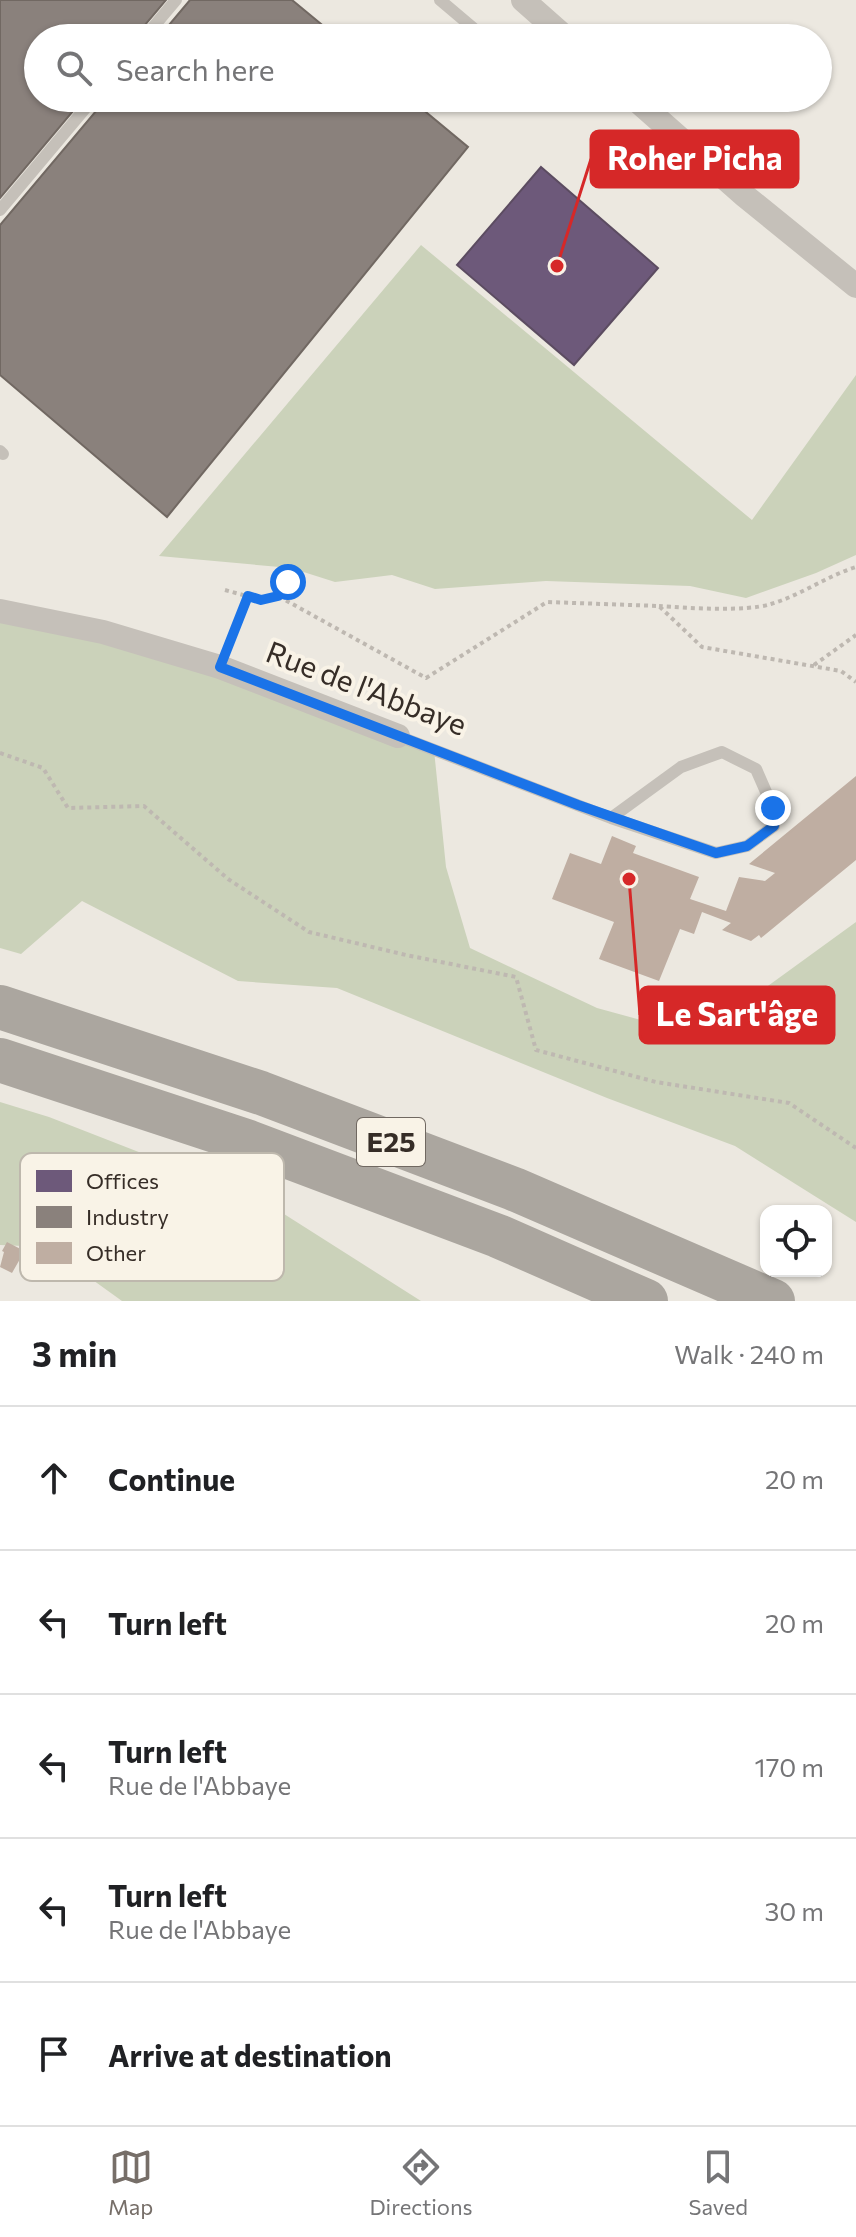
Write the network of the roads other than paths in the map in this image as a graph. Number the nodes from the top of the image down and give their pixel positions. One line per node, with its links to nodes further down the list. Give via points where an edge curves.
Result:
1 (176, 0): 4 (lane)
2 (440, 0): 5 (lane)
3 (523, 0): 6 (street)
4 (156, 24)
5 (468, 24)
6 (536, 24)
7 (82, 112): 9 (lane)
8 (650, 112): 10 (street)
9 (0, 210)
10 (856, 286)
11 (0, 611): 12 (street, Rue de l'Abbaye, via 103,632 220,667)
12 (398, 736): 13 (lane, Rue de l'Abbaye)
13 (611, 818): 13 (lane, Rue de l'Abbaye, via 681,767 722,752 756,769 773,808 774,826 747,846 716,853)
14 (0, 1007): 19 (highway, E25, via 291,1104 514,1189)
15 (0, 1060): 16 (highway, E25)
16 (278, 1153)
17 (284, 1155): 18 (highway, E25, via 498,1236)
18 (646, 1301)
19 (773, 1301)

